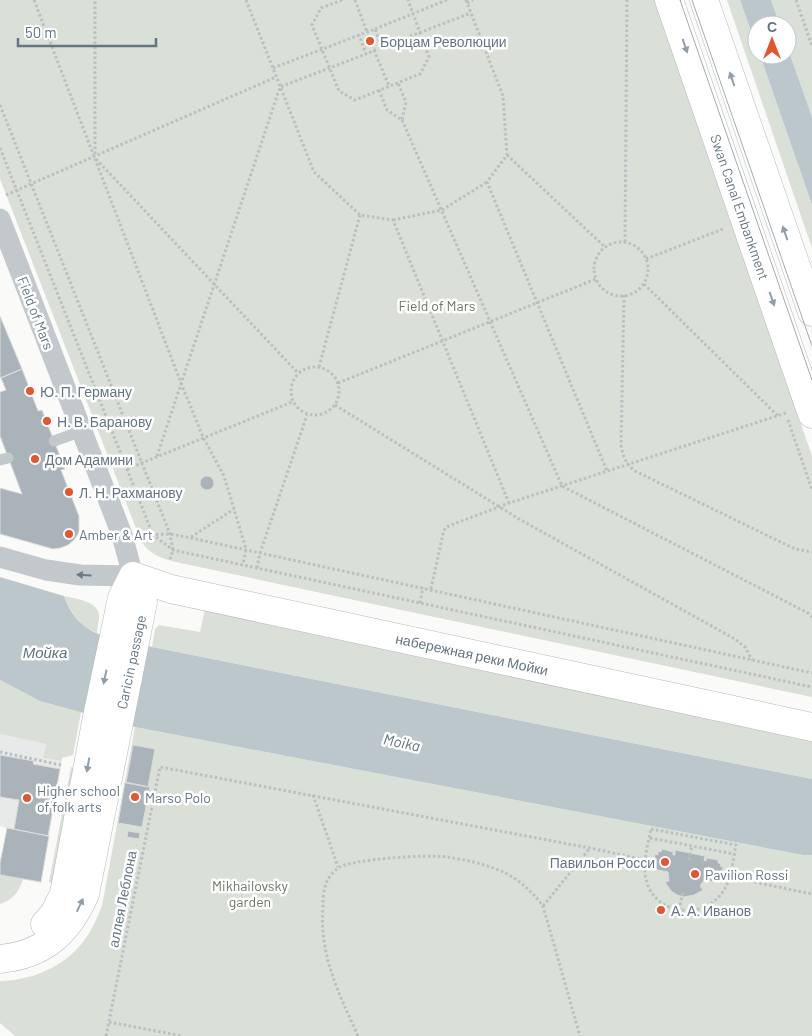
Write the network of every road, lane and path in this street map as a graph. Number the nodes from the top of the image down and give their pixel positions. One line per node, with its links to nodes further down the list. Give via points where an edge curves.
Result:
1 (34, 0): 36 (path)
2 (95, 0): 36 (path)
3 (246, 0): 25 (path)
4 (342, 0): 22 (path, via 321,8 312,25)
5 (355, 0): 17 (path)
6 (408, 0): 14 (path)
7 (447, 0): 14 (path)
8 (474, 0): 13 (path)
9 (627, 0): 46 (path)
10 (668, 0): 63 (main road, Swan Canal Embankment, one-way to 63)
11 (704, 0): 54 (main road, one-way to 11)
12 (796, 0): 20 (path)
13 (466, 2): 15 (path)
14 (413, 13): 16 (path); 18 (path)
15 (471, 13): 18 (path); 35 (path, via 502,96)
16 (375, 29): 17 (path); 21 (path)
17 (367, 32): 19 (path)
18 (420, 33): 21 (path); 28 (path, via 429,57 420,74)
19 (359, 35): 22 (path); 24 (path)
20 (812, 46)
21 (382, 47): 23 (path)
22 (322, 49): 25 (path); 26 (path)
23 (374, 50): 24 (path); 29 (path)
24 (366, 54): 26 (path)
25 (273, 68): 27 (path)
26 (329, 68): 30 (path); 31 (path, via 338,91 354,100)
27 (276, 77): 30 (path); 36 (path)
28 (398, 83): 29 (path); 33 (path, via 406,102)
29 (388, 86): 31 (path)
30 (280, 87): 42 (path, via 314,172); 50 (path)
31 (379, 90): 33 (path, via 387,110)
32 (0, 105): 38 (path)
33 (402, 120): 41 (path)
34 (0, 148): 39 (path)
35 (507, 155): 37 (path); 47 (path)
36 (95, 158): 38 (path); 50 (path); 59 (path)
37 (487, 182): 41 (path); 53 (path)
38 (31, 185): 39 (path); 70 (path)
39 (17, 191): 40 (path); 72 (path)
40 (6, 195)
41 (442, 210): 44 (path); 55 (path)
42 (360, 215): 44 (path); 57 (path)
43 (0, 219): 66 (street, Field of Mars)
44 (393, 220): 56 (path)
45 (723, 229): 48 (path)
46 (625, 242): 47 (path); 48 (path, via 638,247)
47 (605, 247): 49 (path, via 594,265)
48 (646, 259): 51 (path, via 648,272)
49 (596, 279): 52 (path, via 610,293); 53 (path)
50 (214, 284): 58 (path); 59 (path)
51 (644, 284): 52 (path); 65 (path)
52 (624, 295): 71 (path, via 621,445)
53 (538, 302): 55 (path); 73 (path)
54 (812, 312)
55 (491, 322): 56 (path); 74 (path)
56 (443, 341): 60 (path); 75 (path)
57 (319, 368): 58 (path, via 308,368); 60 (path, via 331,373)
58 (298, 373): 61 (path, via 291,386)
59 (181, 382): 67 (path); 69 (path)
60 (338, 383): 62 (path)
61 (292, 402): 64 (path); 67 (path)
62 (335, 405): 64 (path, via 323,414); 76 (path)
63 (799, 413): 65 (path)
64 (307, 415): 84 (path)
65 (778, 416): 71 (path)
66 (82, 431): 68 (lane); 90 (street, Field of Mars, via 122,535)
67 (203, 437): 69 (path); 77 (path, via 224,476)
68 (54, 441)
69 (157, 456): 70 (path)
70 (141, 463): 72 (path); 78 (path)
71 (627, 465): 73 (path); 85 (path, via 795,549)
72 (127, 469): 80 (path)
73 (607, 471): 74 (path)
74 (562, 486): 75 (path); 94 (path, via 808,612)
75 (508, 503): 76 (path)
76 (498, 507): 92 (path, via 445,528); 95 (path, via 735,639 745,647)
77 (234, 509): 81 (path); 83 (path)
78 (170, 534): 80 (path); 81 (path); 82 (path)
79 (138, 535): 80 (path)
80 (153, 535): 82 (path)
81 (191, 538): 83 (path)
82 (173, 550): 87 (path); 88 (path)
83 (246, 550): 84 (path); 88 (path)
84 (260, 552): 89 (path); 91 (path)
85 (812, 552)
86 (0, 557): 90 (street, набережная реки Мойки, one-way to 86, via 80,575)
87 (170, 560)
88 (243, 565): 89 (path)
89 (257, 568): 93 (path)
90 (133, 576): 98 (main road, набережная реки Мойки, via 171,572); 99 (main road, Caricin passage, via 143,602 125,640); 100 (main road, набережная реки Мойки, via 171,589)
91 (423, 588): 92 (path); 93 (path)
92 (431, 589): 95 (path)
93 (420, 603): 97 (path)
94 (812, 617)
95 (752, 660): 96 (path)
96 (812, 673)
97 (812, 687)
98 (812, 709)
99 (108, 719): 116 (main road, Caricin passage, one-way to 116, via 60,905 48,922 32,933); 117 (main road, Caricin passage, one-way to 99, via 22,955 45,945 65,929 80,906 87,886)
100 (812, 727)
101 (0, 752): 102 (path)
102 (61, 765)
103 (313, 795): 106 (path); 110 (path); 118 (path, аллея Леблона, via 160,767)
104 (650, 838): 105 (path); 107 (path, via 651,829 736,845); 108 (path)
105 (692, 846): 107 (path); 109 (path)
106 (590, 848): 108 (path); 114 (path)
107 (734, 854): 111 (path)
108 (646, 860): 115 (path, via 646,880 650,890 666,906)
109 (689, 860)
110 (338, 867): 114 (path, via 397,857 445,856 508,875 530,889); 122 (path, via 327,880 323,897 325,953)
111 (730, 877): 113 (path); 115 (path, via 725,890 709,906)
112 (683, 892): 115 (path)
113 (812, 894)
114 (542, 906): 123 (path)
115 (680, 910)
116 (0, 941)
117 (0, 959)
118 (109, 1022): 119 (path, аллея Леблона); 120 (path)
119 (106, 1036)
120 (176, 1036): 121 (path)
121 (182, 1036)
122 (358, 1036)
123 (580, 1036)

